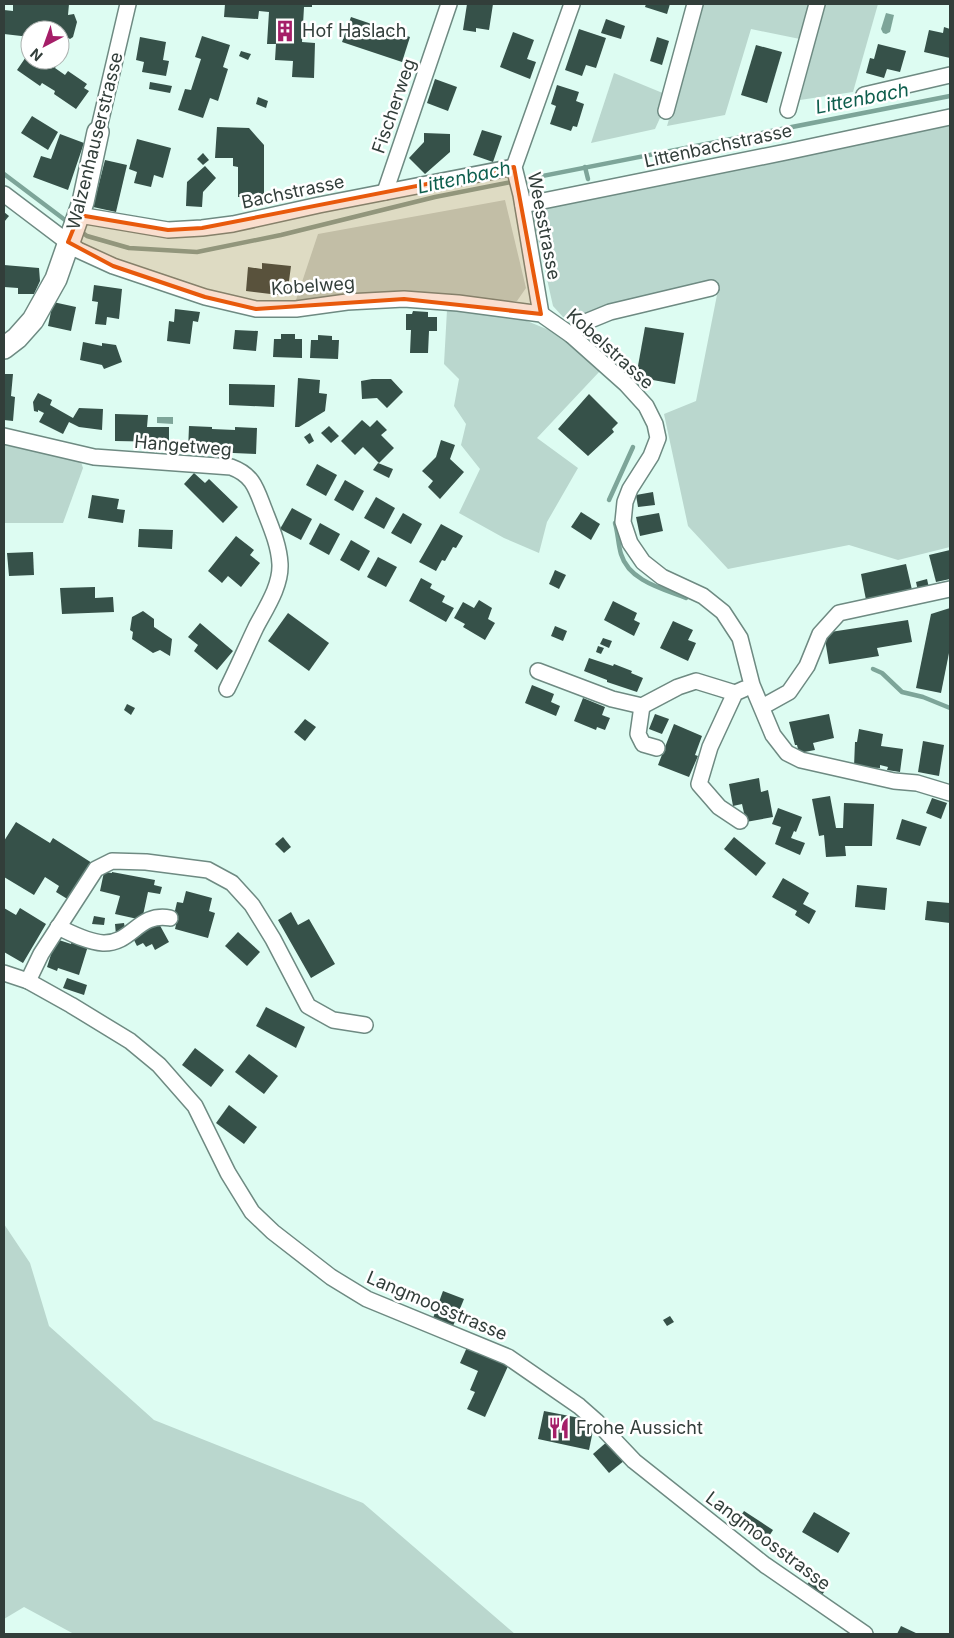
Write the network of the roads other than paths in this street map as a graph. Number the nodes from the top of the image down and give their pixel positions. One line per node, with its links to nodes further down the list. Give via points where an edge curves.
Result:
1 (128, 4): 11 (street, Walzenhauserstrasse)
2 (449, 4): 13 (street, Fischerweg)
3 (572, 4): 12 (street, Weesstrasse)
4 (695, 4): 9 (street)
5 (817, 4): 8 (street)
6 (950, 75): 7 (street)
7 (864, 96)
8 (788, 110)
9 (666, 111)
10 (950, 117): 15 (street, Littenbachstrasse, via 786,152)
11 (98, 132): 16 (street, Walzenhauserstrasse)
12 (515, 170): 13 (street, Bachstrasse); 15 (street, Weesstrasse)
13 (384, 192): 16 (street, Bachstrasse, via 202,228)
14 (4, 194): 16 (street, Kobelweg)
15 (522, 200): 18 (street, Weesstrasse)
16 (75, 228): 18 (street, Kobelweg, via 78,250 113,266 205,297 256,309 296,309 404,299); 20 (street, Walzenhauserstrasse, via 56,279 40,308 17,338)
17 (711, 288): 19 (street, via 610,312)
18 (541, 314): 19 (street, Kobelstrasse)
19 (570, 335): 24 (street, Kobelstrasse, via 626,384 646,406 655,424 658,438 625,502 624,522 630,543 643,562 662,577 703,596 723,612 740,638)
20 (4, 348)
21 (4, 436): 25 (street, Hangetweg, via 94,456 230,467 248,476 258,493 279,552 279,578)
22 (950, 589): 28 (street, via 839,613 820,634 808,666 789,692)
23 (538, 671): 27 (street, via 612,699)
24 (752, 685): 26 (street); 28 (street, Kobelstrasse)
25 (227, 689)
26 (735, 692): 27 (street, via 696,681); 31 (street, via 710,747 699,784 719,807)
27 (642, 706): 29 (street, via 638,734 643,744)
28 (762, 707): 30 (street, Kobelstrasse, via 774,735 787,753 801,760 894,781 917,783)
29 (657, 748)
30 (950, 793)
31 (740, 821)
32 (170, 918): 33 (street, via 151,918 124,938 102,943)
33 (58, 927): 35 (street); 36 (street, via 96,869 112,861 136,860 208,870 232,883 252,905 308,1006 333,1020)
34 (4, 973): 35 (street, Langmoosstrasse)
35 (28, 981): 37 (street, Langmoosstrasse, via 130,1041 159,1065 195,1106 228,1173 252,1212 273,1232 366,1299 508,1357 574,1403 634,1461 765,1565)
36 (365, 1025)
37 (865, 1634)

